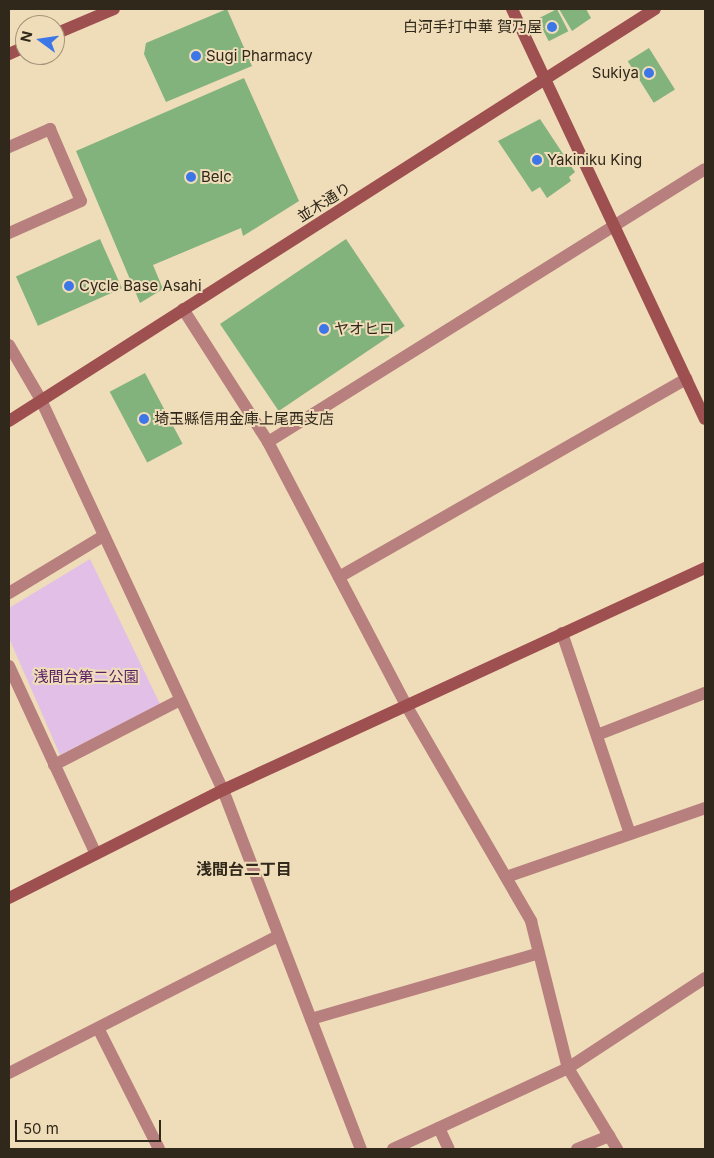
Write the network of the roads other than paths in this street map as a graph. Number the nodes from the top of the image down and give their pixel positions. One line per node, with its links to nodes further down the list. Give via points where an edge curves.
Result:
1 (114, 9): 4 (street)
2 (512, 9): 5 (street)
3 (654, 9): 5 (street, 並木通り)
4 (65, 30)
5 (545, 78): 8 (street); 10 (street, 並木通り)
6 (9, 147): 9 (street, via 50,129 82,201)
7 (705, 169): 8 (street)
8 (614, 227): 12 (street); 16 (street)
9 (9, 233)
10 (183, 309): 13 (street, 並木通り); 16 (street)
11 (9, 345): 13 (street)
12 (686, 379): 14 (street); 19 (street)
13 (41, 400): 15 (street, 並木通り); 17 (street)
14 (705, 420)
15 (9, 421)
16 (268, 442): 19 (street)
17 (103, 536): 20 (street); 24 (street)
18 (705, 568): 21 (street)
19 (339, 577): 25 (street)
20 (9, 593)
21 (562, 633): 25 (street); 26 (street)
22 (9, 666): 27 (street)
23 (705, 693): 26 (street)
24 (180, 700): 27 (street); 28 (street)
25 (406, 705): 28 (street); 32 (street)
26 (597, 735): 30 (street)
27 (54, 765): 31 (street)
28 (223, 790): 31 (street); 34 (street)
29 (705, 808): 30 (street)
30 (630, 834): 32 (street)
31 (96, 854): 33 (street)
32 (506, 877): 35 (street, via 531,922)
33 (9, 898)
34 (278, 936): 37 (street); 38 (street)
35 (539, 953): 37 (street); 39 (street)
36 (705, 978): 39 (street)
37 (311, 1019): 44 (street)
38 (99, 1030): 40 (street); 43 (street)
39 (568, 1068): 41 (street); 42 (street)
40 (9, 1073)
41 (439, 1128): 45 (street); 46 (street)
42 (609, 1136): 47 (street); 48 (street)
43 (159, 1149)
44 (361, 1149)
45 (393, 1149)
46 (449, 1149)
47 (577, 1149)
48 (617, 1149)

